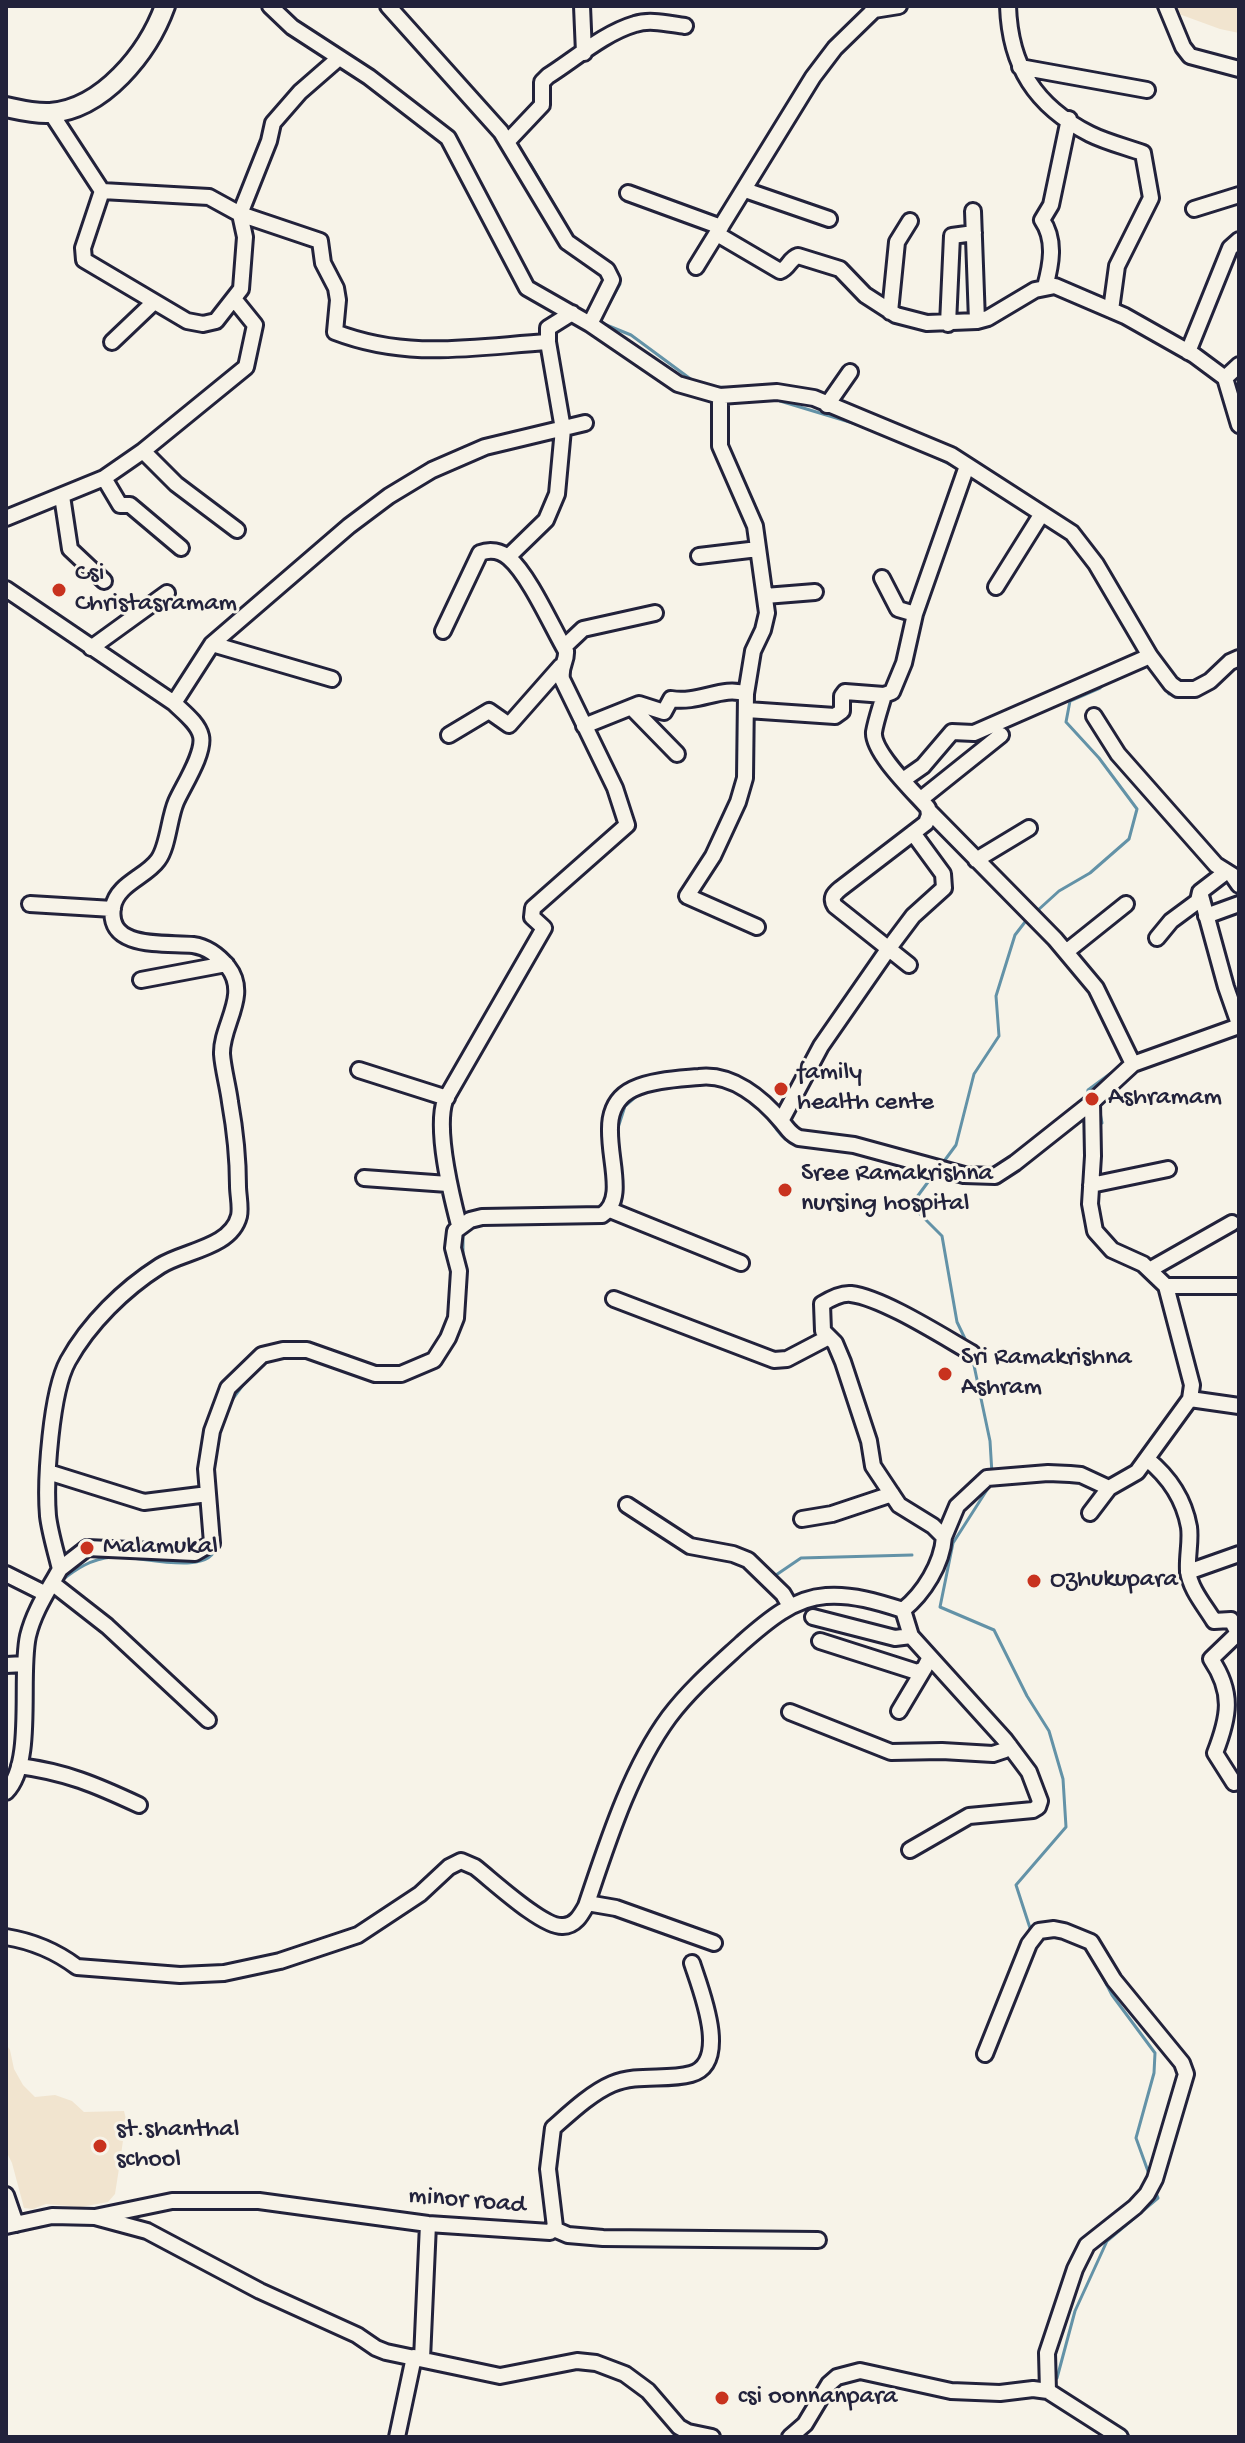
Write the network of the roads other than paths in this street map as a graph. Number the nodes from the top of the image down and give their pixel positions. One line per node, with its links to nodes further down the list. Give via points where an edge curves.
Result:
1 (165, 6): 18 (main road, via 158,25 118,78 97,97)
2 (270, 6): 13 (street)
3 (388, 6): 20 (street)
4 (582, 6): 12 (street)
5 (644, 6): 10 (street)
6 (899, 6): 9 (street)
7 (1008, 6): 14 (street)
8 (1166, 6): 15 (street, via 1186,58)
9 (873, 8): 21 (street, via 813,77)
10 (646, 23): 11 (street); 12 (street, via 634,24)
11 (685, 26)
12 (584, 53): 20 (street, via 542,82 542,105)
13 (339, 58): 27 (street, via 273,123); 39 (street, via 448,138 527,288)
14 (1020, 67): 16 (street); 19 (street, via 1038,95)
15 (1239, 69)
16 (1147, 90)
17 (6, 107): 18 (main road)
18 (51, 113): 22 (street)
19 (1069, 119): 34 (street, via 1051,205 1042,220 1050,231); 37 (street, via 1090,134 1143,153 1151,198 1117,266)
20 (510, 139): 41 (street, via 567,242 607,270 612,280)
21 (745, 190): 28 (street); 30 (street)
22 (102, 191): 27 (street, via 209,197); 36 (street, via 84,260)
23 (628, 193): 30 (street)
24 (1239, 195): 25 (street)
25 (1194, 209)
26 (973, 211): 31 (street)
27 (240, 214): 35 (street, via 245,237 241,289); 44 (street, via 320,241 338,300 335,332 402,350)
28 (829, 219)
29 (910, 221): 38 (street, via 897,242)
30 (719, 230): 33 (street); 38 (street, via 780,271 798,256 840,269)
31 (974, 233): 40 (street); 42 (street, via 952,236)
32 (1239, 240): 45 (street, via 1230,248)
33 (696, 267)
34 (1045, 287): 37 (street, via 1055,286); 40 (street)
35 (234, 299): 36 (street, via 216,321 203,324); 54 (street, via 255,325 246,367)
36 (154, 302): 43 (street)
37 (1111, 310): 45 (street)
38 (890, 312): 42 (street)
39 (572, 313): 41 (street); 44 (street, via 548,328)
40 (977, 321): 42 (street)
41 (590, 324): 49 (street, via 678,384)
42 (948, 324)
43 (112, 342)
44 (548, 342): 53 (street)
45 (1188, 352): 48 (street)
46 (1239, 365): 48 (street)
47 (850, 372): 50 (street)
48 (1225, 378): 52 (street)
49 (720, 396): 50 (street, via 777,392); 62 (street, via 720,446 751,513)
50 (827, 405): 55 (street)
51 (585, 423): 53 (street)
52 (1239, 425)
53 (563, 429): 64 (street, via 557,494 546,520); 75 (street, via 485,447 421,476 349,526)
54 (143, 451): 56 (street); 60 (street, via 176,484)
55 (967, 466): 58 (street); 73 (street)
56 (104, 478): 57 (street); 61 (street, via 120,505 130,505)
57 (62, 496): 59 (street); 66 (street, via 70,549)
58 (1041, 515): 67 (street); 78 (street, via 1072,533 1084,547)
59 (6, 518)
60 (237, 530)
61 (181, 548)
62 (758, 549): 63 (street); 71 (street)
63 (699, 556)
64 (508, 557): 74 (street, via 491,551 478,556); 76 (street)
65 (882, 578): 73 (street, via 898,609)
66 (104, 581)
67 (996, 587)
68 (6, 589): 77 (street)
69 (815, 592): 71 (street)
70 (167, 593): 77 (street)
71 (765, 596): 82 (street, via 765,622 753,651)
72 (655, 613): 76 (street, via 583,629)
73 (915, 614): 83 (street, via 904,663 892,692)
74 (443, 631)
75 (212, 644): 81 (street); 84 (street)
76 (564, 647): 80 (street)
77 (91, 648): 84 (street)
78 (1147, 657): 79 (street, via 1171,684 1184,690 1210,681); 92 (street, via 974,733 952,732)
79 (1239, 658)
80 (561, 666): 88 (street); 89 (street, via 509,725 489,711)
81 (332, 679)
82 (746, 694): 85 (street, via 736,690 688,702 671,699 664,712 639,704); 86 (street)
83 (884, 695): 86 (street, via 845,692 837,716); 92 (street, via 875,741)
84 (174, 703): 103 (street, via 199,729 200,752 174,806 159,859 120,893)
85 (633, 709): 88 (street); 91 (street)
86 (747, 710): 105 (street, via 745,778 738,802 687,896)
87 (1094, 716): 97 (street, via 1118,754)
88 (584, 726): 115 (street, via 627,825 533,908 532,917 544,928)
89 (449, 735)
90 (1001, 735): 93 (street)
91 (677, 754)
92 (903, 780): 93 (street)
93 (925, 805): 95 (street, via 926,823); 96 (street)
94 (1029, 828): 96 (street)
95 (913, 833): 107 (street, via 943,874 944,888); 107 (street, via 833,898 835,906)
96 (976, 860): 108 (street)
97 (1226, 872): 98 (street); 99 (street)
98 (1239, 885)
99 (1200, 892): 104 (street); 106 (street, via 1198,901)
100 (30, 904): 103 (street)
101 (1126, 904): 108 (street)
102 (1239, 904): 104 (street)
103 (113, 909): 109 (street, via 113,923 121,933 155,945 195,945)
104 (1206, 916): 112 (street)
105 (757, 927)
106 (1157, 938)
107 (889, 948): 110 (street); 117 (street, via 821,1046)
108 (1066, 952): 113 (street, via 1096,988)
109 (226, 964): 111 (street); 135 (street, via 235,983 235,1006 222,1051 238,1149 239,1215 218,1241 162,1265 89,1330 67,1363 53,1416)
110 (909, 965)
111 (141, 980)
112 (1239, 1025): 113 (street)
113 (1133, 1064): 116 (street)
114 (359, 1070): 115 (street)
115 (447, 1098): 120 (street, via 442,1112)
116 (1092, 1102): 117 (street, via 1005,1170 980,1177 854,1145 799,1138); 121 (street)
117 (781, 1121): 122 (street, via 743,1086 721,1078 704,1076 631,1090 613,1111 615,1201)
118 (1168, 1169): 121 (street)
119 (364, 1178): 120 (street)
120 (448, 1184): 124 (street)
121 (1091, 1185): 126 (street, via 1095,1231 1112,1250)
122 (610, 1210): 124 (street, via 602,1215 482,1217); 125 (street)
123 (1232, 1223): 126 (street)
124 (459, 1225): 137 (street, via 452,1236 459,1271 456,1318 434,1360 401,1374 375,1374 307,1350 262,1355 228,1388 212,1431)
125 (741, 1263)
126 (1151, 1269): 127 (street)
127 (1166, 1286): 128 (street); 132 (street, via 1192,1385)
128 (1239, 1286)
129 (614, 1299): 130 (street, via 774,1360 787,1359)
130 (829, 1337): 131 (street, via 823,1331 822,1304 849,1293 896,1311); 138 (street, via 843,1362 873,1466)
131 (972, 1353)
132 (1190, 1399): 133 (street); 134 (street)
133 (1239, 1406)
134 (1147, 1459): 136 (street, via 1137,1472); 144 (street, via 1179,1497 1189,1527)
135 (48, 1472): 137 (street, via 144,1502); 146 (street)
136 (1109, 1488): 140 (street); 142 (street, via 1081,1475 993,1477 957,1506)
137 (208, 1494): 146 (street, via 212,1543 195,1553 87,1548)
138 (892, 1494): 141 (street); 142 (street, via 899,1505)
139 (627, 1505): 147 (street, via 690,1546 748,1560)
140 (1090, 1513)
141 (802, 1519)
142 (944, 1537): 148 (street, via 930,1577)
143 (1239, 1554): 144 (street)
144 (1188, 1572): 160 (street, via 1214,1621 1231,1620 1238,1633 1211,1659 1226,1694 1228,1720 1215,1753)
145 (6, 1574): 146 (street)
146 (52, 1582): 153 (street, via 28,1636); 157 (street)
147 (790, 1606): 148 (street, via 827,1596); 164 (street, via 702,1680 659,1732 633,1780)
148 (903, 1610): 150 (street)
149 (813, 1617): 150 (street, via 895,1638)
150 (911, 1636): 152 (street)
151 (820, 1641): 152 (street, via 917,1672)
152 (927, 1663): 155 (street); 158 (street)
153 (25, 1664): 154 (street); 159 (street)
154 (6, 1665)
155 (899, 1711)
156 (790, 1712): 158 (street, via 891,1752 993,1754)
157 (208, 1720)
158 (1009, 1745): 163 (street, via 1029,1772 1038,1807 969,1816)
159 (19, 1766): 161 (street, via 17,1782); 162 (street, via 81,1779)
160 (1234, 1783)
161 (6, 1792)
162 (139, 1805)
163 (910, 1850)
164 (587, 1903): 165 (street, via 578,1919 562,1927 553,1925 475,1867 457,1861 420,1894 358,1935 224,1973 77,1967); 166 (street)
165 (6, 1937)
166 (714, 1943)
167 (692, 1963): 173 (street, minor road, via 711,2026 710,2057 692,2074 631,2078 610,2085 553,2128 548,2169)
168 (985, 2054): 176 (street, via 1029,1944 1039,1931 1054,1929 1091,1942 1186,2074 1147,2194 1087,2245 1075,2269 1047,2353)
169 (6, 2195): 172 (street)
170 (95, 2217): 171 (street, minor road, via 172,2201 259,2201); 172 (street, via 52,2216); 175 (street, via 147,2231 376,2348)
171 (428, 2224): 173 (street, minor road, via 546,2233); 175 (street)
172 (11, 2225)
173 (554, 2229): 174 (street, via 603,2238)
174 (818, 2240)
175 (418, 2358): 177 (street); 178 (street, via 500,2376 577,2361 596,2363 625,2374 648,2391 679,2427)
176 (1048, 2391): 179 (street, via 951,2391 860,2371 829,2384 805,2424); 180 (street)
177 (397, 2437)
178 (712, 2437)
179 (790, 2437)
180 (1120, 2437)

